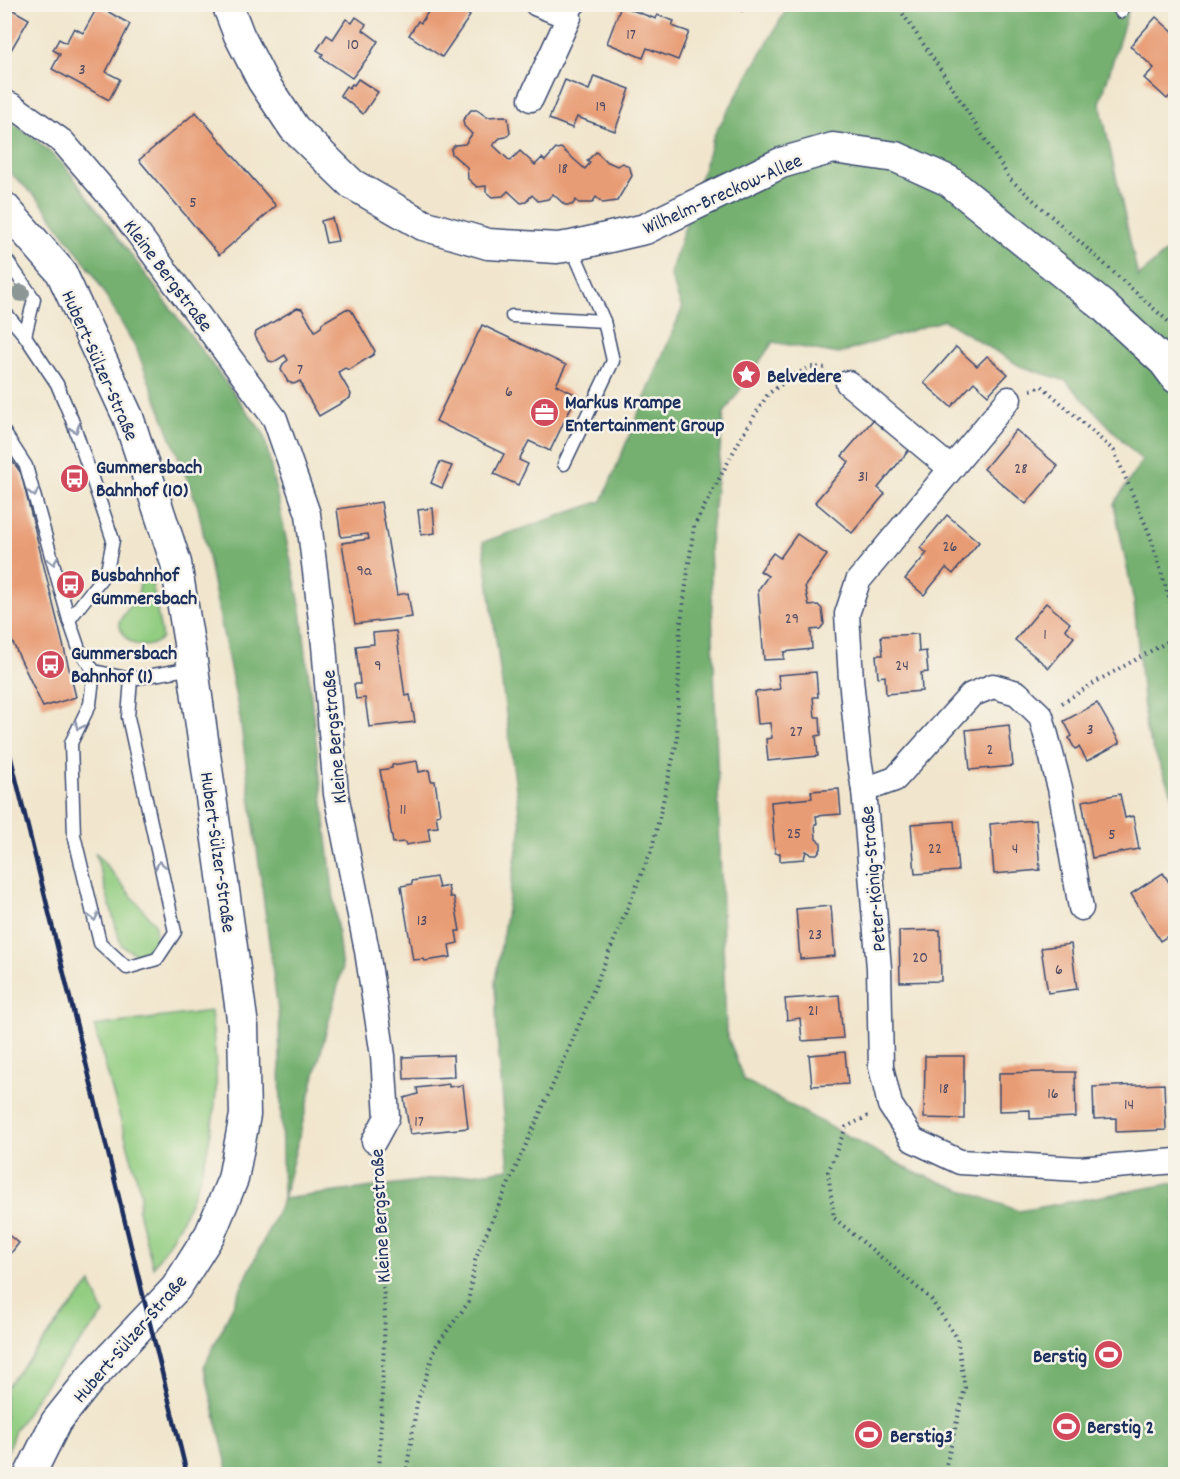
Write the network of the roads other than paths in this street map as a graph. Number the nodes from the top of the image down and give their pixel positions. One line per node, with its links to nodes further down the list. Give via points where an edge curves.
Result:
1 (227, 4): 7 (street, Wilhelm-Breckow-Allee, via 262,80 294,128 352,184 423,225 455,235 488,244)
2 (537, 4): 3 (street)
3 (575, 11): 4 (street)
4 (531, 99)
5 (4, 102): 25 (street, Kleine Bergstraße, via 63,142 117,205 275,419 308,514 336,794 383,1056 387,1117)
6 (4, 207): 20 (street, Hubert-Sülzer-Straße, via 61,272 128,417 176,563)
7 (571, 246): 11 (lane); 13 (street, Wilhelm-Breckow-Allee, via 645,229 781,163 833,148 896,157 949,181 1102,305)
8 (4, 256): 12 (lane, via 34,299)
9 (4, 311): 12 (lane)
10 (512, 316): 11 (lane)
11 (604, 321): 17 (lane, via 613,361)
12 (25, 336): 19 (lane, one-way to 19, via 57,384 113,540 107,571)
13 (1170, 370)
14 (848, 383): 18 (street)
15 (1010, 399): 18 (street, Peter-König-Straße)
16 (4, 432): 19 (lane, one-way to 19, via 27,466)
17 (564, 464)
18 (950, 468): 23 (street, Peter-König-Straße, via 858,581 847,614 850,679)
19 (69, 620): 21 (lane, via 79,649)
20 (193, 668): 22 (lane); 27 (street, Hubert-Sülzer-Straße, via 243,1026 245,1115 233,1179 210,1234 176,1288 63,1413)
21 (94, 671): 22 (lane); 22 (lane, one-way to 22, via 90,704 71,743 74,835 100,943 127,968 157,959 175,932 128,717)
22 (131, 679)
23 (864, 790): 24 (street, via 895,779 971,695 993,686 1017,693 1041,716 1060,788); 26 (street, Peter-König-Straße, via 879,968 881,1067 890,1105 913,1140 960,1162 1079,1168)
24 (1081, 908)
25 (374, 1141)
26 (1176, 1161)
27 (30, 1474)

